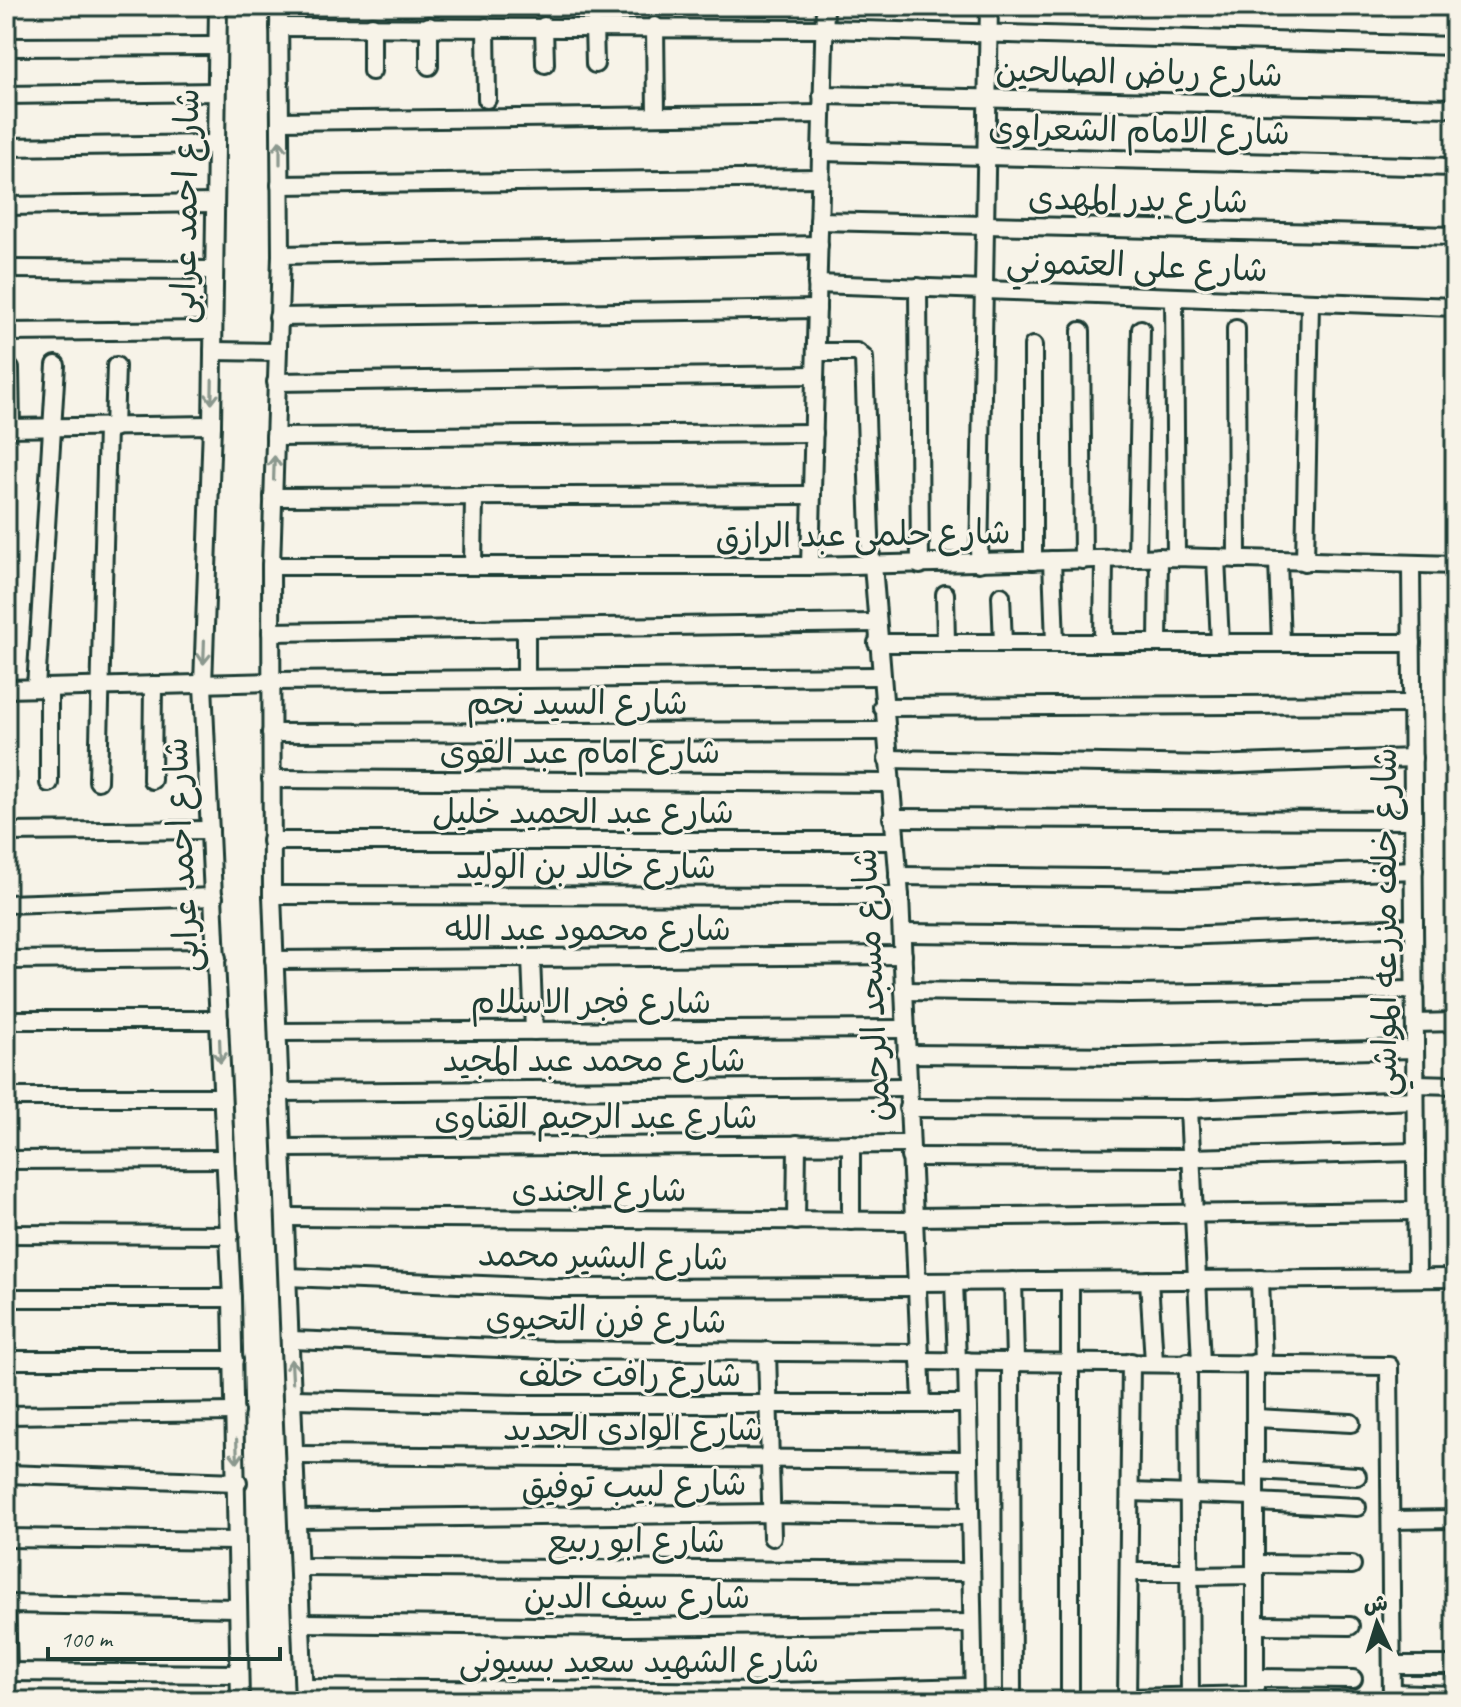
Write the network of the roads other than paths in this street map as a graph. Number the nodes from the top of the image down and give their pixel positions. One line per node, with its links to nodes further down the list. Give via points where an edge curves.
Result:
1 (218, 6): 14 (street, شارع احمد عرابى)
2 (279, 6): 10 (street)
3 (825, 6): 12 (street)
4 (989, 6): 13 (street)
5 (372, 26): 6 (street); 10 (street); 20 (street)
6 (429, 26): 11 (street); 19 (street)
7 (544, 26): 8 (street); 11 (street); 17 (street)
8 (594, 26): 9 (street); 18 (street)
9 (655, 26): 12 (street); 28 (street)
10 (279, 27): 29 (street)
11 (486, 27): 24 (street)
12 (824, 29): 13 (street); 23 (street)
13 (989, 33): 15 (street); 25 (street)
14 (217, 46): 16 (street); 21 (street, شارع احمد عرابى)
15 (1455, 46)
16 (6, 47)
17 (545, 64)
18 (595, 64)
19 (429, 66)
20 (372, 71)
21 (216, 92): 22 (street); 30 (street, شارع احمد عرابى)
22 (6, 95)
23 (822, 95): 25 (street, شارع رياض الصالحين); 27 (street)
24 (487, 99)
25 (988, 99): 26 (street, شارع رياض الصالحين); 33 (street)
26 (1455, 108)
27 (822, 114): 28 (street); 32 (street)
28 (656, 116): 29 (street)
29 (280, 121): 36 (street, one-way to 29)
30 (214, 144): 31 (street); 37 (street, شارع احمد عرابى)
31 (6, 147)
32 (821, 152): 33 (street, شارع الامام الشعراوى); 35 (street)
33 (987, 156): 34 (street, شارع الامام الشعراوى); 40 (street)
34 (1455, 167)
35 (820, 178): 36 (street); 39 (street)
36 (280, 185): 43 (street)
37 (213, 203): 38 (street); 45 (street, شارع احمد عرابى)
38 (6, 206)
39 (819, 221): 40 (street, شارع بدر المهدى); 42 (street)
40 (985, 225): 41 (street, شارع بدر المهدى); 48 (street)
41 (1455, 236)
42 (819, 245): 43 (street); 46 (street)
43 (281, 255): 53 (street)
44 (6, 269): 45 (street)
45 (214, 270): 56 (street, شارع احمد عرابى)
46 (817, 284): 47 (street, شارع على العتموني); 52 (street)
47 (918, 287): 48 (street, شارع على العتموني); 90 (street)
48 (984, 290): 49 (street, شارع على العتموني); 88 (street)
49 (1174, 297): 50 (street, شارع على العتموني); 78 (street)
50 (1310, 302): 51 (street, شارع على العتموني); 87 (street)
51 (1455, 307)
52 (817, 309): 53 (street); 62 (street)
53 (278, 317): 61 (street)
54 (1141, 329): 79 (street)
55 (1236, 329): 82 (street)
56 (213, 330): 58 (street); 60 (street, شارع احمد عرابى)
57 (1081, 331): 84 (street)
58 (6, 332)
59 (1033, 346): 85 (street)
60 (213, 351): 61 (street); 68 (street, شارع احمد عرابى, one-way to 68)
61 (277, 352): 67 (street)
62 (816, 352): 66 (street); 89 (street, شارع مسجد الرحمن, via 857,352 864,358)
63 (56, 365): 70 (street)
64 (116, 366): 71 (street)
65 (10, 369): 69 (street)
66 (815, 375): 67 (street); 72 (street)
67 (276, 382): 73 (street)
68 (212, 425): 71 (street); 114 (street, شارع احمد عرابى, one-way to 114)
69 (9, 428): 70 (street)
70 (54, 428): 71 (street); 116 (street)
71 (110, 428): 115 (street)
72 (814, 433): 73 (street); 74 (street)
73 (275, 437): 76 (street, one-way to 73)
74 (812, 495): 75 (street); 95 (street)
75 (474, 496): 76 (street); 94 (street)
76 (273, 497): 93 (street)
77 (1159, 557): 78 (street, شارع حلمى عبد الرازق); 79 (street, شارع حلمى عبد الرازق); 106 (street)
78 (1176, 557): 80 (street, شارع حلمى عبد الرازق)
79 (1137, 558): 81 (street, شارع حلمى عبد الرازق)
80 (1216, 558): 82 (street, شارع حلمى عبد الرازق); 107 (street)
81 (1104, 559): 84 (street, شارع حلمى عبد الرازق); 105 (street)
82 (1237, 559): 86 (street, شارع حلمى عبد الرازق)
83 (1052, 560): 84 (street, شارع حلمى عبد الرازق); 85 (street, شارع حلمى عبد الرازق); 104 (street)
84 (1083, 560)
85 (1033, 561): 88 (street, شارع حلمى عبد الرازق)
86 (1278, 561): 87 (street, شارع حلمى عبد الرازق); 108 (street)
87 (1305, 562): 91 (street, شارع حلمى عبد الرازق)
88 (979, 563): 90 (street, شارع حلمى عبد الرازق)
89 (872, 565): 90 (street, شارع حلمى عبد الرازق); 95 (street, شارع حلمى عبد الرازق); 98 (street, شارع مسجد الرحمن)
90 (920, 565)
91 (1411, 565): 92 (street, شارع حلمى عبد الرازق); 109 (street, شارع خلف مزرعه المواشي)
92 (1455, 565)
93 (271, 566): 94 (street, شارع حلمى عبد الرازق); 100 (street)
94 (473, 566): 95 (street, شارع حلمى عبد الرازق)
95 (810, 566)
96 (945, 594): 102 (street)
97 (1001, 596): 103 (street)
98 (875, 623): 99 (street); 101 (street, شارع مسجد الرحمن)
99 (526, 628): 100 (street); 111 (street)
100 (271, 632): 112 (street)
101 (877, 643): 102 (street); 110 (street, شارع مسجد الرحمن)
102 (946, 643): 103 (street)
103 (1003, 643): 104 (street)
104 (1055, 643): 105 (street)
105 (1103, 643): 106 (street)
106 (1158, 643): 107 (street)
107 (1220, 643): 108 (street)
108 (1281, 643): 109 (street)
109 (1412, 643): 118 (street, شارع خلف مزرعه المواشي)
110 (879, 676): 111 (street); 119 (street, شارع مسجد الرحمن)
111 (526, 678): 112 (street)
112 (271, 682): 114 (street); 121 (street)
113 (153, 685): 114 (street); 115 (street); 125 (street)
114 (203, 685): 131 (street, شارع احمد عرابى)
115 (99, 687): 116 (street); 126 (street)
116 (43, 688): 117 (street); 127 (street)
117 (6, 689)
118 (1412, 704): 119 (street); 122 (street, شارع خلف مزرعه المواشي)
119 (882, 707): 120 (street, شارع مسجد الرحمن)
120 (884, 731): 121 (street, شارع السيد نجم); 123 (street, شارع مسجد الرحمن)
121 (271, 733): 124 (street)
122 (1413, 758): 123 (street, via 1213,765); 130 (street, شارع خلف مزرعه المواشي)
123 (887, 759): 128 (street, شارع مسجد الرحمن)
124 (271, 779): 128 (street, شارع امام عبد القوى); 133 (street)
125 (152, 780)
126 (98, 781)
127 (49, 783)
128 (889, 783): 129 (street, شارع مسجد الرحمن)
129 (892, 818): 130 (street); 134 (street, شارع مسجد الرحمن)
130 (1413, 820): 135 (street, شارع خلف مزرعه المواشي)
131 (210, 830): 132 (street); 139 (street, شارع احمد عرابى)
132 (6, 832)
133 (271, 841): 134 (street, شارع عبد الحميد خليل); 137 (street)
134 (894, 841): 136 (street, شارع مسجد الرحمن)
135 (1414, 870): 136 (street, via 1194,879); 141 (street, شارع خلف مزرعه المواشي)
136 (898, 876): 138 (street, شارع مسجد الرحمن)
137 (272, 895): 138 (street, شارع خالد بن الوليد); 147 (street)
138 (900, 896): 142 (street, شارع مسجد الرحمن)
139 (214, 897): 140 (street); 144 (street, شارع احمد عرابى)
140 (6, 904)
141 (1414, 927): 142 (street, via 1179,936); 148 (street, شارع خلف مزرعه المواشي)
142 (902, 933): 143 (street, شارع مسجد الرحمن)
143 (903, 955): 145 (street, شارع محمود عبد الله); 149 (street, شارع مسجد الرحمن)
144 (217, 958): 146 (street); 151 (street, شارع احمد عرابى)
145 (531, 958): 147 (street, شارع محمود عبد الله); 155 (street)
146 (6, 960)
147 (274, 960): 156 (street)
148 (1415, 990): 149 (street); 153 (street, شارع خلف مزرعه المواشي)
149 (904, 991): 154 (street, شارع مسجد الرحمن)
150 (6, 1020): 151 (street)
151 (219, 1020): 164 (street, شارع احمد عرابى, one-way to 164)
152 (1455, 1022): 153 (street)
153 (1415, 1023): 157 (street, شارع خلف مزرعه المواشي)
154 (906, 1029): 155 (street, شارع فجر الاسلام); 158 (street, شارع مسجد الرحمن)
155 (534, 1031): 156 (street, شارع فجر الاسلام)
156 (278, 1032): 161 (street)
157 (1415, 1049): 158 (street, via 1128,1056); 162 (street, شارع خلف مزرعه المواشي)
158 (906, 1054): 160 (street, شارع مسجد الرحمن)
159 (1455, 1085): 162 (street)
160 (907, 1087): 161 (street, شارع محمد عبد المجيد); 165 (street, شارع مسجد الرحمن)
161 (280, 1092): 169 (street)
162 (1415, 1092): 166 (street); 171 (street, شارع خلف مزرعه المواشي)
163 (6, 1097): 164 (street)
164 (221, 1097): 173 (street, شارع احمد عرابى)
165 (908, 1108): 166 (street); 170 (street, شارع مسجد الرحمن)
166 (1189, 1109): 172 (street)
167 (797, 1144): 168 (street, شارع عبد الرحيم القناوى); 169 (street, شارع عبد الرحيم القناوى); 179 (street)
168 (851, 1144): 170 (street, شارع عبد الرحيم القناوى); 180 (street)
169 (283, 1148): 177 (street)
170 (909, 1150): 172 (street, شارع عبد الرحيم القناوى); 178 (street, شارع مسجد الرحمن)
171 (1416, 1152): 172 (street, شارع عبد الرحيم القناوى); 175 (street, شارع خلف مزرعه المواشي)
172 (1190, 1158): 176 (street)
173 (224, 1159): 174 (street); 182 (street, شارع احمد عرابى)
174 (6, 1160)
175 (1416, 1211): 176 (street, شارع الجندى); 184 (street, شارع خلف مزرعه المواشي)
176 (1192, 1214): 178 (street, شارع الجندى); 188 (street)
177 (286, 1217): 179 (street, شارع الجندى); 183 (street)
178 (913, 1219): 180 (street, شارع الجندى); 192 (street, شارع مسجد الرحمن)
179 (796, 1221): 180 (street, شارع الجندى)
180 (851, 1221)
181 (6, 1234): 182 (street)
182 (230, 1235): 194 (street, شارع احمد عرابى)
183 (288, 1277): 192 (street, شارع البشير محمد, via 554,1288); 195 (street)
184 (1417, 1278): 185 (street, شارع البشير محمد); 186 (street, شارع البشير محمد)
185 (1455, 1278)
186 (1260, 1279): 188 (street, شارع البشير محمد); 206 (street)
187 (1149, 1280): 188 (street, شارع البشير محمد); 190 (street, شارع البشير محمد); 204 (street)
188 (1196, 1280): 205 (street)
189 (1013, 1281): 190 (street, شارع البشير محمد); 191 (street, شارع البشير محمد); 201 (street)
190 (1070, 1281): 202 (street)
191 (954, 1282): 192 (street, شارع البشير محمد); 200 (street)
192 (916, 1285): 197 (street, شارع مسجد الرحمن)
193 (6, 1298): 194 (street)
194 (232, 1298): 199 (street, شارع احمد عرابى)
195 (291, 1340): 196 (street, شارع فرن التحيوى); 207 (street, one-way to 195)
196 (767, 1351): 197 (street, شارع فرن التحيوى); 209 (street)
197 (920, 1357): 200 (street, شارع فرن التحيوى); 208 (street, شارع مسجد الرحمن)
198 (6, 1360): 199 (street)
199 (234, 1360): 211 (street, شارع احمد عرابى)
200 (962, 1361): 201 (street, شارع فرن التحيوى); 210 (street)
201 (1013, 1361): 202 (street, شارع فرن التحيوى); 259 (street)
202 (1071, 1362): 203 (street, شارع فرن التحيوى); 260 (street)
203 (1131, 1362): 204 (street, شارع فرن التحيوى); 222 (street)
204 (1154, 1362): 205 (street, شارع فرن التحيوى)
205 (1195, 1362): 206 (street, شارع فرن التحيوى); 223 (street)
206 (1259, 1363): 213 (street); 230 (street, شارع فرن التحيوى, via 1389,1366)
207 (294, 1399): 209 (street, شارع رافت خلف); 215 (street)
208 (922, 1403): 209 (street, شارع رافت خلف); 210 (street, شارع رافت خلف)
209 (769, 1404): 216 (street)
210 (967, 1404): 217 (street)
211 (235, 1412): 212 (street); 221 (street, شارع احمد عرابى, one-way to 221)
212 (6, 1415)
213 (1255, 1418): 214 (street); 218 (street)
214 (1351, 1423)
215 (296, 1455): 216 (street, شارع الوادى الجديد); 228 (street)
216 (772, 1459): 217 (street, شارع الوادى الجديد); 226 (street)
217 (969, 1460): 227 (street)
218 (1255, 1470): 220 (street); 224 (street)
219 (6, 1474): 221 (street)
220 (1357, 1476)
221 (238, 1482): 233 (street, شارع احمد عرابى)
222 (1130, 1492): 223 (street); 238 (street)
223 (1189, 1494): 224 (street); 239 (street)
224 (1255, 1499): 225 (street); 236 (street)
225 (1357, 1507)
226 (772, 1513): 227 (street, شارع لبيب توفيق); 228 (street, شارع لبيب توفيق); 231 (street)
227 (970, 1516): 237 (street)
228 (299, 1519): 235 (street)
229 (1455, 1519): 230 (street)
230 (1392, 1520): 246 (street)
231 (772, 1537)
232 (6, 1538): 233 (street)
233 (236, 1541): 241 (street, شارع احمد عرابى)
234 (1352, 1565): 236 (street)
235 (300, 1567): 237 (street, شارع ابو ربيع); 242 (street)
236 (1255, 1570): 239 (street); 244 (street)
237 (971, 1572): 243 (street)
238 (1129, 1572): 239 (street); 257 (street)
239 (1189, 1574): 256 (street)
240 (6, 1605): 241 (street); 248 (street)
241 (238, 1608): 249 (street, شارع احمد عرابى)
242 (302, 1623): 243 (street, شارع سيف الدين); 253 (street)
243 (972, 1623): 252 (street)
244 (1255, 1625): 245 (street); 251 (street)
245 (1350, 1626)
246 (1392, 1665): 247 (street); 255 (street)
247 (1455, 1665)
248 (7, 1672): 249 (street)
249 (239, 1674): 258 (street, شارع احمد عرابى)
250 (1353, 1679): 251 (street)
251 (1255, 1691): 256 (street)
252 (974, 1694): 253 (street, شارع الشهيد سعيد بسيونى)
253 (304, 1695)
254 (1455, 1695): 255 (street)
255 (1392, 1697)
256 (1190, 1699): 257 (street)
257 (1127, 1700)
258 (240, 1701)
259 (1012, 1701)
260 (1070, 1701)

